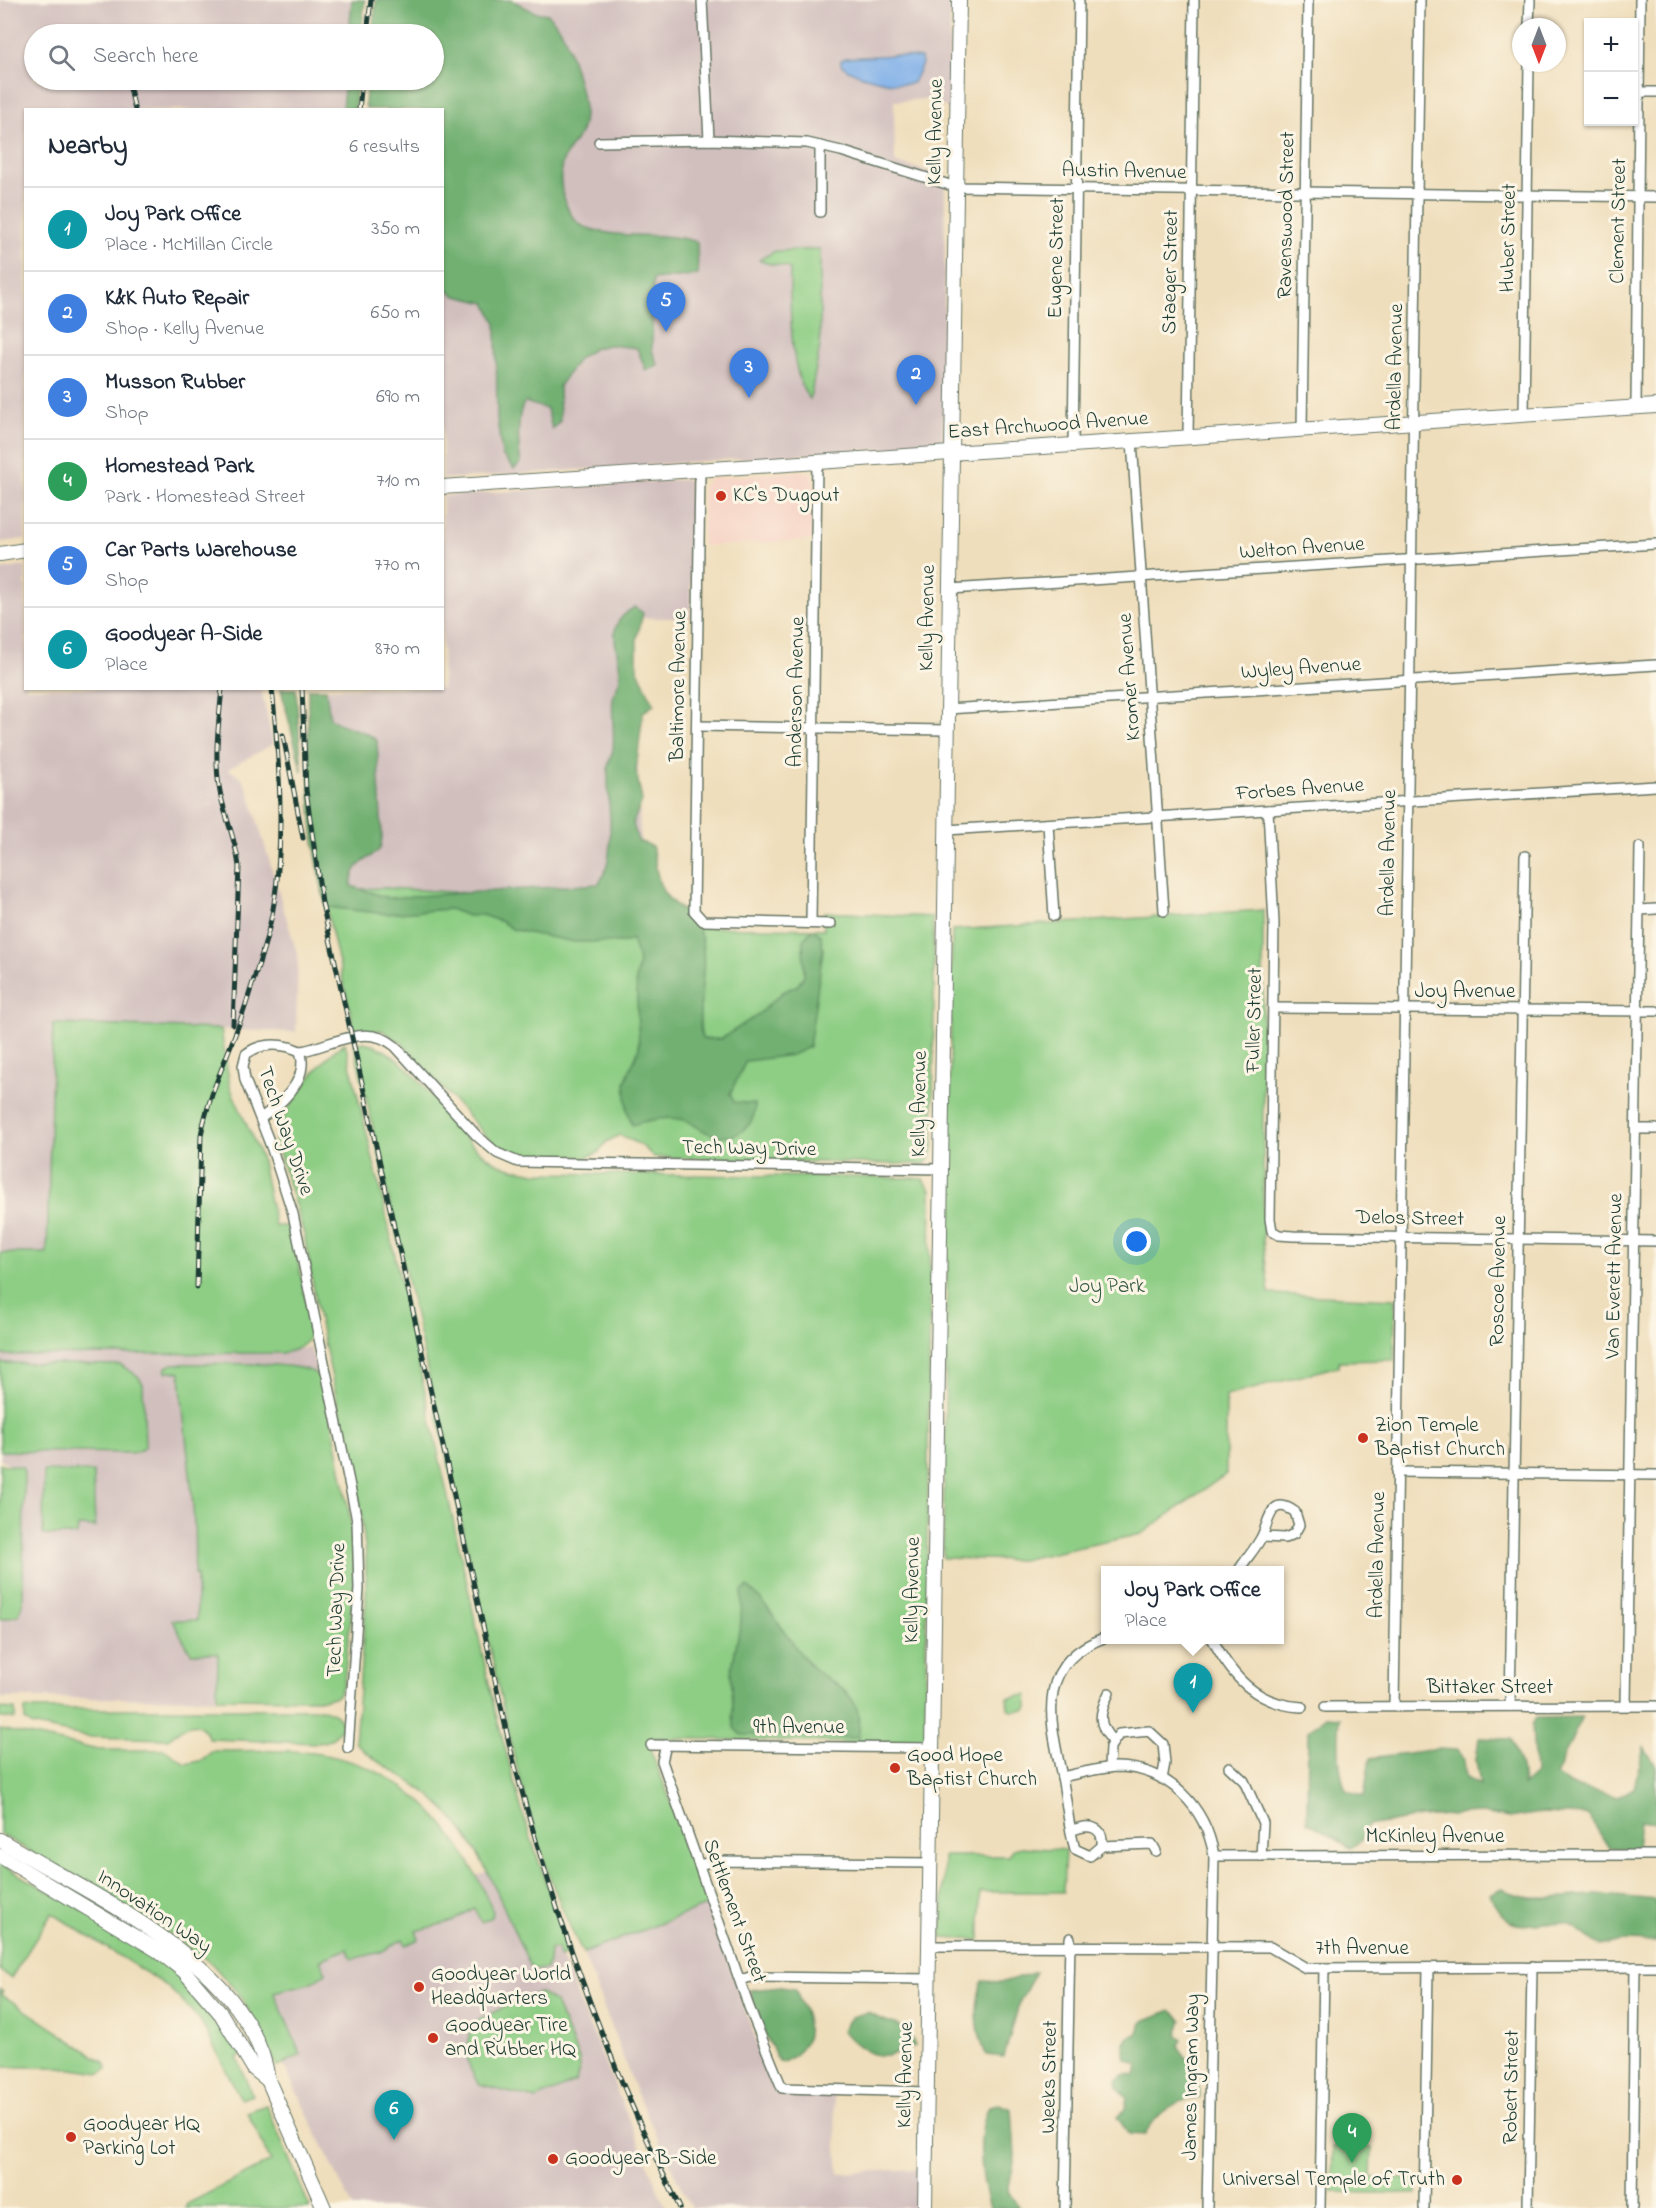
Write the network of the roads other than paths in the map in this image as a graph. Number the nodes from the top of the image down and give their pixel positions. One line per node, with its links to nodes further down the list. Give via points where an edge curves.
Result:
1 (702, 0): 13 (street)
2 (958, 0): 16 (main road, Kelly Avenue)
3 (1079, 0): 17 (street, Eugene Street)
4 (1194, 0): 18 (street, Staeger Street)
5 (1308, 0): 19 (street, Ravenswood Street)
6 (1420, 0): 20 (street, Ardella Avenue)
7 (1530, 0): 9 (street)
8 (1640, 0): 11 (street, Clement Street)
9 (1529, 18)
10 (1529, 72): 21 (street, Huber Street)
11 (1639, 92): 12 (street); 22 (street, Clement Street)
12 (1656, 92)
13 (709, 140): 14 (street, Austin Avenue); 15 (street, Austin Avenue)
14 (599, 142)
15 (820, 146): 16 (street, Austin Avenue); 24 (street)
16 (956, 187): 17 (street, Austin Avenue); 33 (main road, Kelly Avenue)
17 (1076, 189): 18 (street, Austin Avenue); 32 (street, Eugene Street)
18 (1190, 191): 19 (street, Austin Avenue); 30 (street, Staeger Street)
19 (1305, 192): 20 (street, Austin Avenue); 29 (street, Ravenswood Street)
20 (1417, 193): 21 (street, Austin Avenue); 28 (street, Ardella Avenue)
21 (1527, 195): 22 (street, Austin Avenue); 27 (street, Huber Street)
22 (1638, 197): 23 (street, Austin Avenue); 26 (street, Clement Street)
23 (1656, 197)
24 (820, 212)
25 (1656, 406): 26 (main road, East Archwood Avenue)
26 (1636, 407): 27 (main road, East Archwood Avenue)
27 (1524, 414): 28 (main road, East Archwood Avenue)
28 (1414, 421): 29 (main road, East Archwood Avenue); 40 (street, Ardella Avenue)
29 (1302, 430): 30 (main road, East Archwood Avenue)
30 (1188, 436): 31 (main road, East Archwood Avenue)
31 (1132, 441): 32 (main road, East Archwood Avenue); 41 (street, Kromer Avenue)
32 (1073, 445): 33 (main road, East Archwood Avenue)
33 (951, 453): 34 (main road, East Archwood Avenue); 42 (main road, Kelly Avenue)
34 (817, 462): 35 (main road, East Archwood Avenue); 48 (street, Anderson Avenue)
35 (699, 470): 36 (main road, East Archwood Avenue); 47 (street, Baltimore Avenue)
36 (444, 487)
37 (1656, 544): 40 (street, Welton Avenue)
38 (24, 550): 39 (main road)
39 (0, 554)
40 (1412, 560): 41 (street, Welton Avenue); 44 (street, Ardella Avenue)
41 (1141, 577): 42 (street, Welton Avenue); 45 (street, Kromer Avenue)
42 (950, 590): 46 (main road, Kelly Avenue)
43 (1656, 665): 44 (street, Wyley Avenue)
44 (1410, 680): 45 (street, Wyley Avenue); 51 (street, Ardella Avenue)
45 (1150, 696): 46 (street, Wyley Avenue); 53 (street, Kromer Avenue)
46 (947, 709): 49 (main road, Kelly Avenue)
47 (697, 726): 48 (street); 62 (street, Baltimore Avenue, via 697,917 703,921)
48 (814, 728): 49 (street); 62 (street, Anderson Avenue)
49 (947, 730): 55 (main road, Kelly Avenue)
50 (1656, 786): 51 (street, Forbes Avenue)
51 (1408, 801): 52 (street, Forbes Avenue); 65 (street, Ardella Avenue)
52 (1268, 810): 53 (street, Forbes Avenue); 64 (street, Fuller Street, via 1274,905)
53 (1157, 817): 54 (street, Forbes Avenue); 60 (street, Kromer Avenue)
54 (1048, 824): 55 (street, Forbes Avenue); 61 (street)
55 (946, 830): 73 (main road, Kelly Avenue)
56 (1640, 847): 59 (street, Van Everett Avenue)
57 (1525, 856): 66 (street, Roscoe Avenue)
58 (1656, 909): 59 (street)
59 (1640, 910): 67 (street, Van Everett Avenue)
60 (1164, 911)
61 (1054, 916)
62 (811, 923): 63 (street)
63 (831, 924)
64 (1274, 1008): 65 (street, Joy Avenue); 74 (street, Fuller Street)
65 (1404, 1009): 66 (street, Joy Avenue); 75 (street, Ardella Avenue)
66 (1522, 1010): 67 (street, Joy Avenue); 76 (street, Roscoe Avenue)
67 (1637, 1011): 68 (street, Joy Avenue); 72 (street, Van Everett Avenue)
68 (1656, 1011)
69 (300, 1052): 70 (street, via 303,1063 299,1079); 70 (street, Tech Way Drive, via 267,1045 252,1049 244,1058 245,1080); 73 (street, Tech Way Drive, via 324,1042 360,1036 388,1040 477,1136 497,1153 518,1162)
70 (261, 1118): 97 (street, Tech Way Drive, via 293,1214 357,1520 359,1589)
71 (1656, 1128): 72 (street)
72 (1636, 1129): 77 (street, Van Everett Avenue)
73 (940, 1169): 98 (main road, Kelly Avenue)
74 (1272, 1231): 75 (street, Delos Street, via 1293,1236)
75 (1402, 1237): 76 (street, Delos Street); 79 (street, Ardella Avenue)
76 (1518, 1239): 77 (street, Delos Street); 80 (street, Roscoe Avenue)
77 (1634, 1240): 78 (street, Delos Street); 81 (street, Van Everett Avenue)
78 (1656, 1241)
79 (1397, 1472): 80 (street); 89 (street, Ardella Avenue)
80 (1514, 1473): 81 (street); 90 (street, Roscoe Avenue)
81 (1630, 1475): 82 (street); 88 (street, Van Everett Avenue)
82 (1656, 1475)
83 (1262, 1537): 84 (street)
84 (1242, 1566)
85 (1101, 1639): 101 (street, via 1071,1660 1060,1673 1052,1694 1050,1729)
86 (1215, 1644): 92 (street, via 1246,1687 1274,1702)
87 (1109, 1694): 94 (street, via 1100,1716 1101,1725)
88 (1626, 1705): 90 (street, Bittaker Street); 91 (street, Bittaker Street)
89 (1394, 1706): 90 (street, Bittaker Street); 93 (street, Bittaker Street)
90 (1510, 1706)
91 (1656, 1706)
92 (1302, 1707)
93 (1325, 1707)
94 (1113, 1741): 100 (street); 102 (street, via 1119,1734 1134,1730 1156,1736 1165,1752)
95 (651, 1745): 96 (street, 9th Avenue)
96 (666, 1745): 98 (street, 9th Avenue); 112 (street, Settlement Street, via 662,1761)
97 (348, 1748)
98 (932, 1748): 111 (main road, Kelly Avenue)
99 (1229, 1767): 110 (street, via 1244,1781 1263,1823)
100 (1109, 1768): 101 (street); 102 (street, via 1134,1769)
101 (1062, 1777): 103 (street)
102 (1162, 1779): 109 (street, via 1182,1793 1200,1814)
103 (1071, 1831): 105 (street, via 1082,1826 1094,1827 1100,1832); 105 (street, via 1075,1849 1085,1856)
104 (0, 1840): 123 (main road, Innovation Way, via 138,1922 196,1962 244,2019 266,2064)
105 (1101, 1846): 106 (street, via 1152,1844)
106 (1156, 1851)
107 (1656, 1854): 110 (street, McKinley Avenue)
108 (0, 1856): 123 (main road, Innovation Way, via 157,1950 184,1971 221,2014 254,2070)
109 (1214, 1856): 110 (street, McKinley Avenue); 115 (street)
110 (1261, 1856)
111 (931, 1863): 112 (street, via 714,1861); 114 (main road, Kelly Avenue)
112 (699, 1865): 122 (street, Settlement Street)
113 (1070, 1942): 114 (street, 7th Avenue); 115 (street, 7th Avenue); 127 (street, Weeks Street)
114 (930, 1946): 121 (main road, Kelly Avenue)
115 (1211, 1947): 119 (street, 7th Avenue, via 1270,1947 1300,1966); 128 (street, James Ingram Way)
116 (1532, 1967): 117 (street, 7th Avenue); 120 (street, 7th Avenue); 131 (street, Robert Street)
117 (1635, 1967): 118 (street, 7th Avenue); 132 (street)
118 (1656, 1967)
119 (1324, 1968): 120 (street, 7th Avenue); 129 (street)
120 (1428, 1968): 130 (street)
121 (929, 1979): 122 (street); 124 (main road, Kelly Avenue)
122 (741, 1980): 124 (street, Settlement Street, via 782,2088)
123 (268, 2080): 125 (main road, Innovation Way)
124 (927, 2092): 126 (main road, Kelly Avenue)
125 (324, 2208)
126 (925, 2208)
127 (1065, 2208)
128 (1207, 2208)
129 (1320, 2208)
130 (1424, 2208)
131 (1528, 2208)
132 (1632, 2208)

